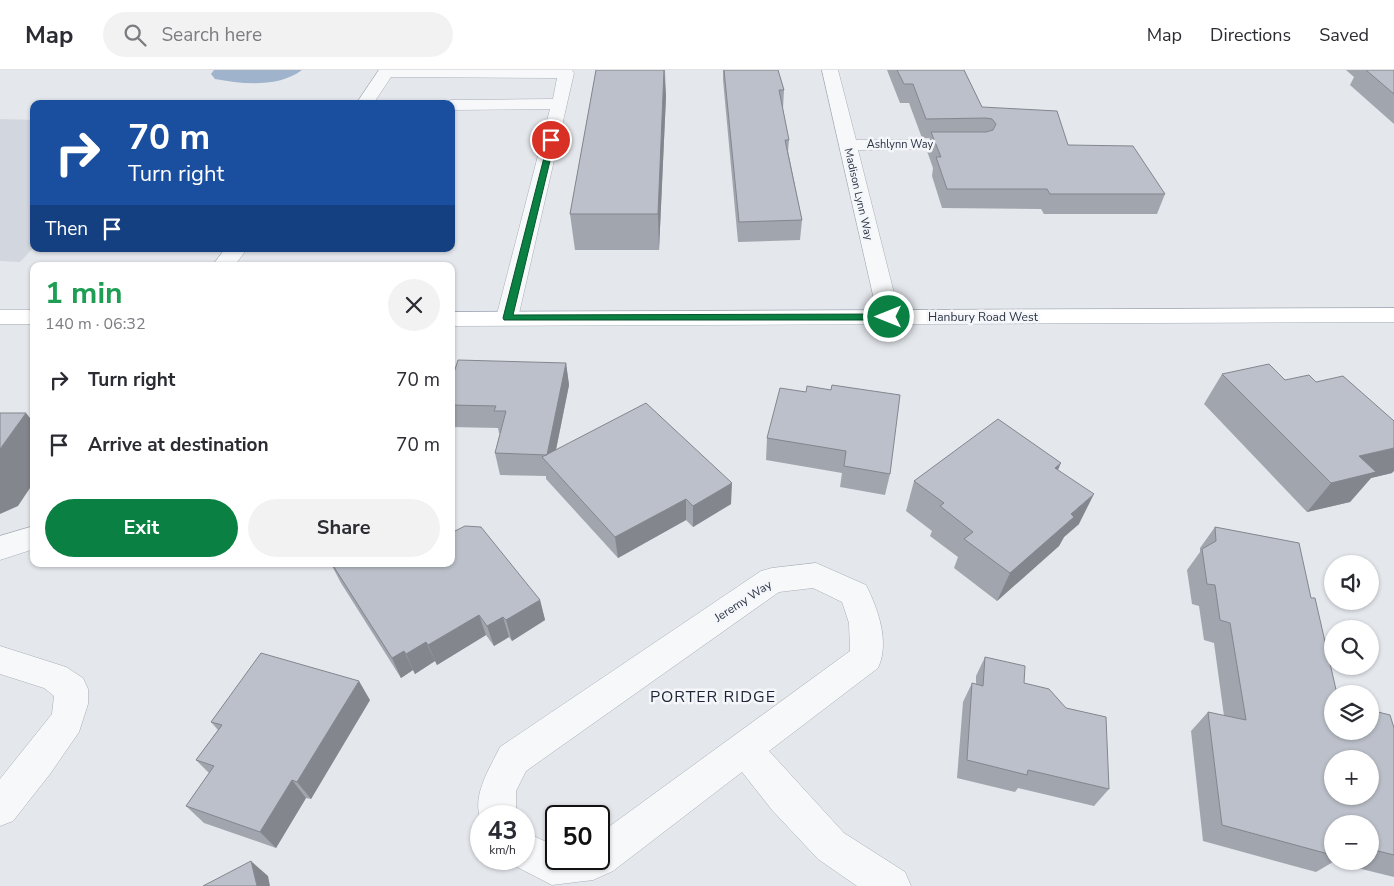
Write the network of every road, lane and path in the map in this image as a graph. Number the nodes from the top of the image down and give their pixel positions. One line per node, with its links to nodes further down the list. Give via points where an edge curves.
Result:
1 (830, 70): 6 (street, Madison Lynn Way)
2 (367, 100): 4 (street, via 386,72 566,73)
3 (455, 104): 4 (street)
4 (560, 104): 14 (street)
5 (982, 144): 6 (street, Ashlynn Way)
6 (848, 145): 12 (street, Madison Lynn Way)
7 (234, 252): 8 (street)
8 (226, 262)
9 (1394, 315): 12 (main road, Hanbury Road West)
10 (0, 317): 11 (main road)
11 (30, 317)
12 (889, 317): 14 (main road, Hanbury Road West)
13 (455, 318): 14 (main road, Hanbury Road West)
14 (508, 318)
15 (30, 538): 16 (street)
16 (0, 548)
17 (0, 660): 20 (street, via 54,677 71,689 67,721)
18 (746, 749): 19 (street, Jeremy Way, via 866,658 865,623 856,594 816,575 772,580 513,759 498,790); 21 (street, Jeremy Way); 22 (street, via 831,846)
19 (498, 805)
20 (0, 808)
21 (610, 848)
22 (891, 886)

